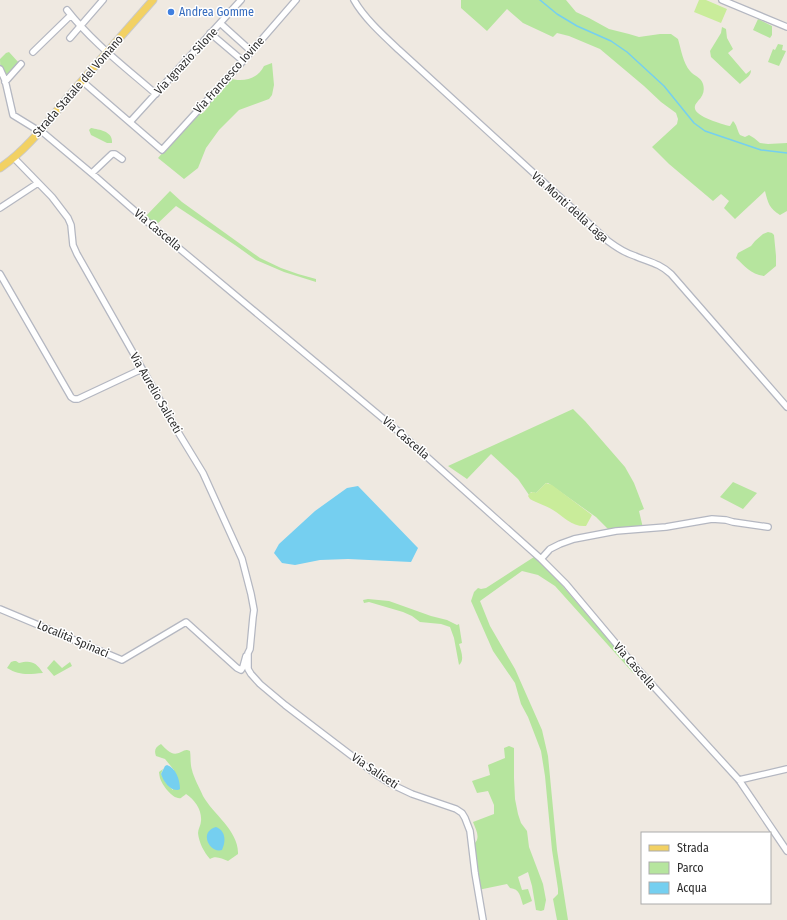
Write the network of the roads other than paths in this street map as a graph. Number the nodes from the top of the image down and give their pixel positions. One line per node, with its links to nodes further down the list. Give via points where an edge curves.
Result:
1 (103, 0): 11 (street)
2 (153, 0): 17 (main road, Strada Statale del Vomano)
3 (241, 0): 10 (street, Via Ignazio Silone)
4 (296, 0): 15 (street, Via Francesco Iovine)
5 (354, 0): 34 (street, Via Monti della Laga, via 366,17 399,50 608,241 619,249 660,265 671,274)
6 (722, 0): 7 (street)
7 (731, 1): 12 (street)
8 (67, 10): 9 (street)
9 (71, 16): 11 (street); 16 (street)
10 (220, 23): 13 (street, Via Ignazio Silone); 15 (street)
11 (81, 26): 14 (street); 17 (street)
12 (787, 27)
13 (210, 33): 18 (street); 23 (street, Via Ignazio Silone)
14 (70, 38)
15 (252, 51): 18 (street, Via Francesco Iovine)
16 (33, 52)
17 (108, 52): 21 (main road, Strada Statale del Vomano); 23 (street)
18 (243, 61): 24 (street, Via Francesco Iovine, via 162,150)
19 (21, 64): 22 (street)
20 (0, 69): 22 (street, Via Cascella)
21 (82, 81): 24 (street); 25 (main road, Strada Statale del Vomano)
22 (5, 82): 25 (street, Via Cascella, via 13,115)
23 (156, 94): 24 (street, Via Ignazio Silone)
24 (130, 122)
25 (40, 130): 26 (main road, Strada Statale del Vomano); 29 (street, Via Cascella)
26 (14, 158): 28 (main road, Strada Statale del Vomano); 30 (street, Via Aurelio Saliceti)
27 (122, 159): 29 (street, via 112,154)
28 (0, 168)
29 (92, 173): 36 (street, Via Cascella, via 398,431)
30 (38, 183): 31 (street); 33 (street, Via Aurelio Saliceti, via 68,218 76,252)
31 (0, 208)
32 (0, 274): 33 (street, via 71,397 78,399)
33 (142, 369): 38 (street, Via Aurelio Saliceti, via 203,474 242,559 254,610)
34 (787, 407)
35 (768, 527): 36 (street, via 712,519 666,527 616,531 560,544 550,549)
36 (541, 559): 40 (street, Via Cascella)
37 (0, 609): 38 (street, Località Spinaci, via 122,660 186,622 241,670)
38 (250, 649): 42 (street, Via Saliceti, via 248,668 251,674 285,705 377,775 412,794 462,813 470,831)
39 (787, 769): 40 (street)
40 (739, 780): 41 (street, Via Cascella)
41 (787, 851)
42 (483, 920)

